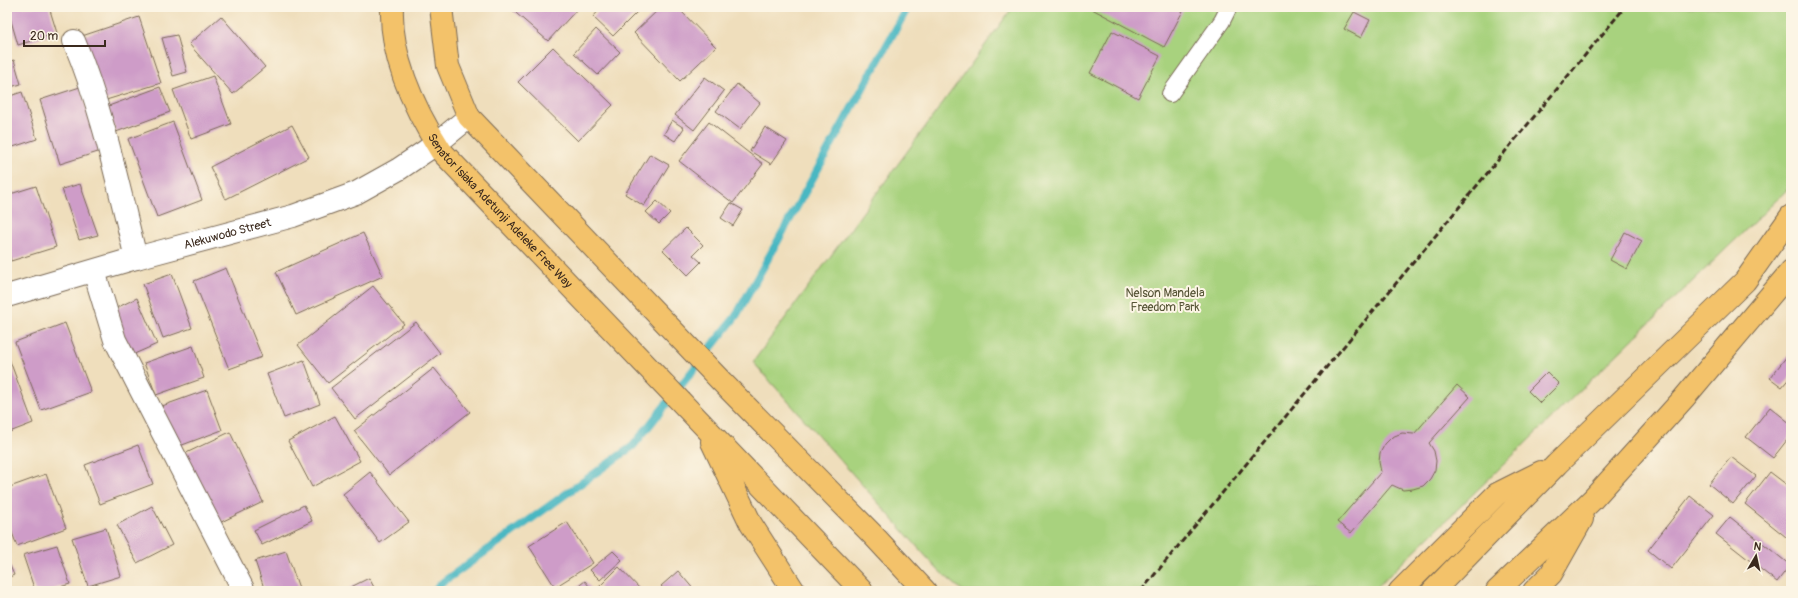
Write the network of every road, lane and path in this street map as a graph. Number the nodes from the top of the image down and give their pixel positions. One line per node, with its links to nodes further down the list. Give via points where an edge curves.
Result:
1 (392, 7): 7 (main road, Senator Isiaka Adetunji Adeleke Free Way, via 391,22 403,80)
2 (441, 7): 6 (main road, via 448,66)
3 (1229, 7): 5 (lane, via 1222,21)
4 (74, 41): 9 (street, via 90,79 102,119)
5 (1170, 94)
6 (469, 117): 7 (street, Alekuwodo Street); 19 (main road)
7 (436, 144): 9 (street, Alekuwodo Street, via 356,193 294,216); 13 (main road, Senator Isiaka Adetunji Adeleke Free Way)
8 (1791, 216): 14 (main road, via 1745,281)
9 (136, 258): 10 (street, Alekuwodo Street)
10 (94, 271): 12 (street, Alekuwodo Street); 16 (street, via 115,340)
11 (1791, 271): 15 (main road, via 1684,398)
12 (7, 296)
13 (701, 424): 17 (main road, via 751,524); 18 (main road, Senator Isiaka Adetunji Adeleke Free Way)
14 (1557, 464): 20 (main road, via 1497,494); 21 (main road)
15 (1592, 500): 22 (main road); 23 (main road, via 1551,574)
16 (244, 591)
17 (794, 591)
18 (862, 591)
19 (925, 591)
20 (1400, 591)
21 (1433, 591)
22 (1497, 591)
23 (1534, 591)

